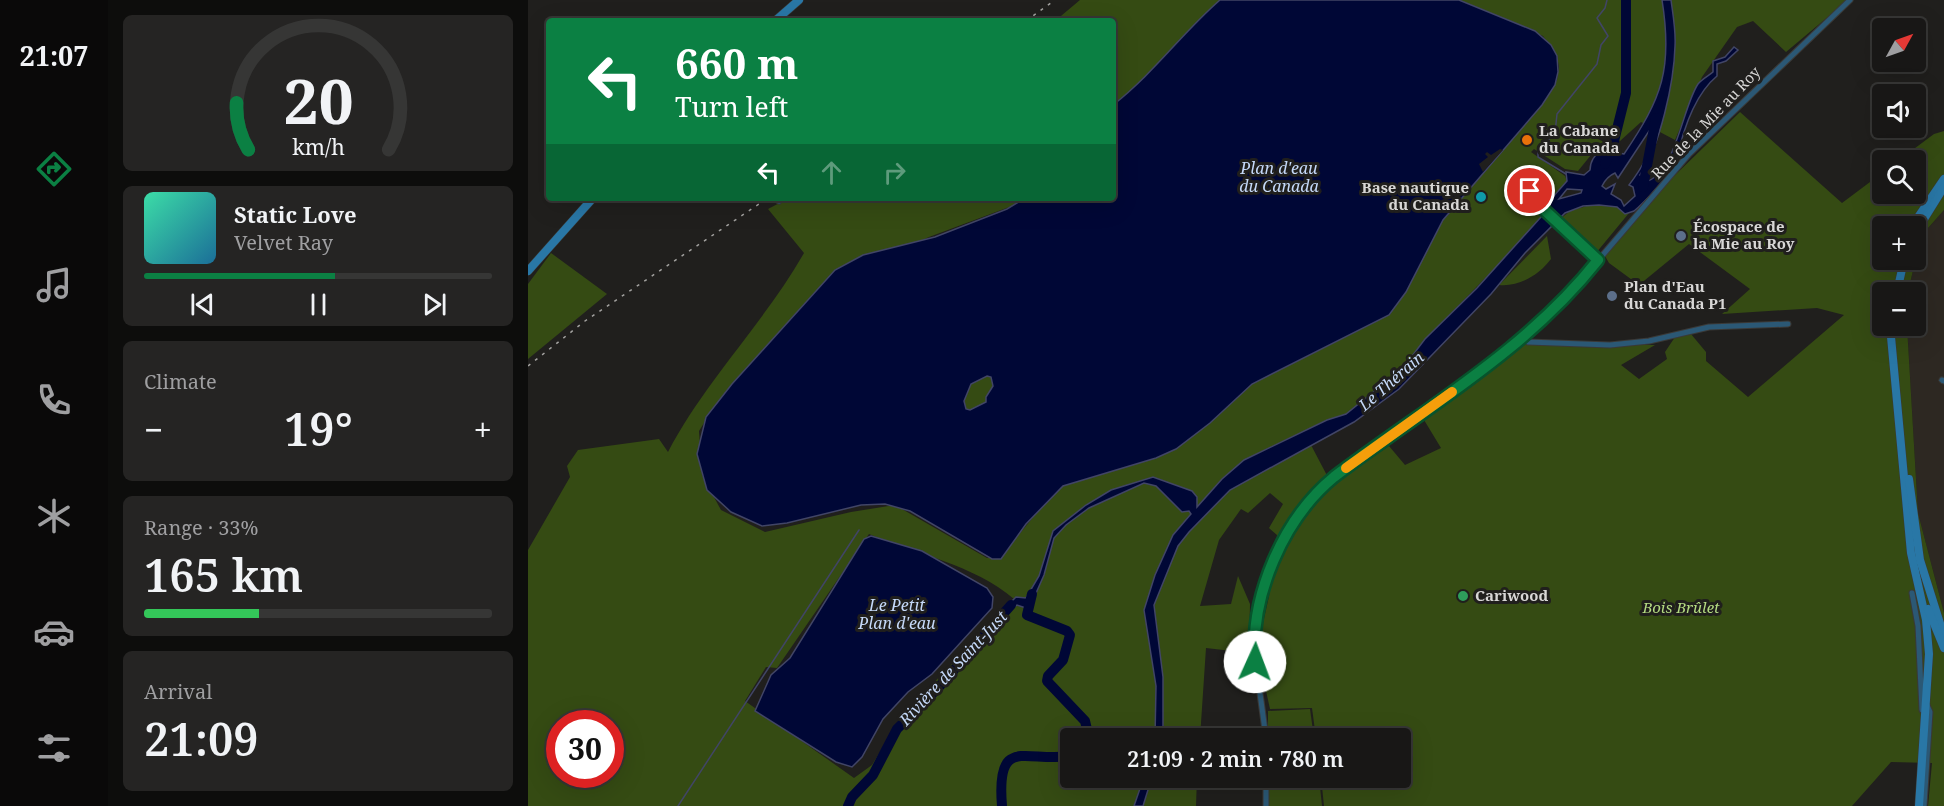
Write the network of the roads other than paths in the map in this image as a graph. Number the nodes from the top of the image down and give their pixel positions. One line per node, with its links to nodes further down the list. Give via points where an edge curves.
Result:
1 (799, 0): 3 (main road)
2 (1851, 0): 10 (street, Rue de la Mie au Roy, via 1692,150)
3 (778, 18)
4 (1944, 179): 8 (main road)
5 (1944, 187): 9 (main road)
6 (590, 201): 11 (main road)
7 (1538, 204): 10 (street)
8 (1919, 216)
9 (1926, 216)
10 (1598, 260): 13 (street, Rue de la Mie au Roy)
11 (528, 271)
12 (1788, 324): 17 (street, via 1709,327 1610,345)
13 (1530, 332): 16 (street, Rue de la Mie au Roy); 17 (street)
14 (1891, 336): 18 (main road)
15 (1896, 336): 20 (main road, via 1915,533 1926,584)
16 (1521, 339): 17 (street); 23 (street, Rue de la Mie au Roy, via 1334,477 1290,530 1269,575 1256,629 1255,662)
17 (1541, 342)
18 (1909, 532): 21 (main road, via 1922,592); 22 (main road, via 1927,627 1929,661)
19 (1912, 593): 22 (street)
20 (1944, 636)
21 (1944, 648)
22 (1924, 702): 26 (main road); 27 (street, via 1930,712)
23 (1265, 728)
24 (1266, 788): 25 (street)
25 (1266, 806)
26 (1918, 806)
27 (1924, 806)

